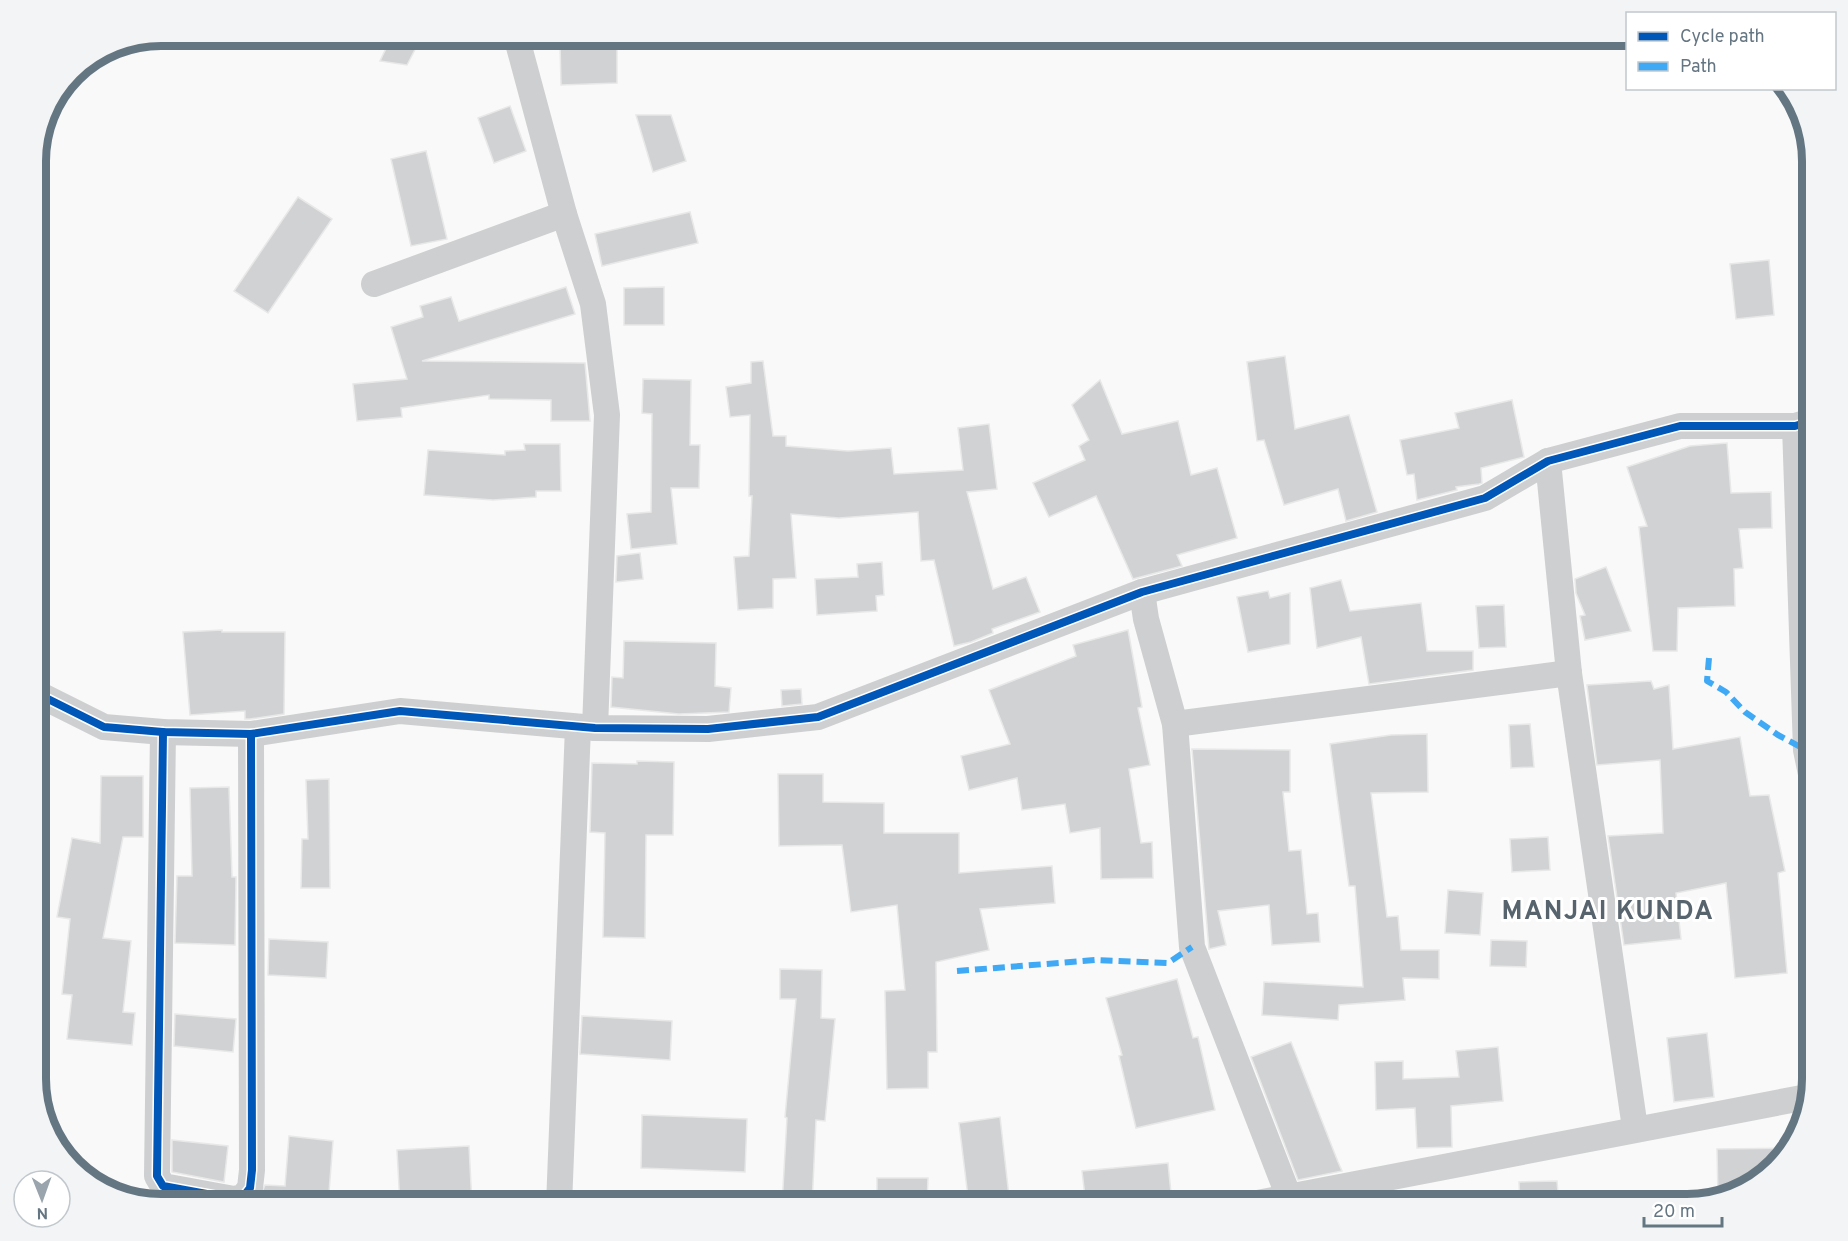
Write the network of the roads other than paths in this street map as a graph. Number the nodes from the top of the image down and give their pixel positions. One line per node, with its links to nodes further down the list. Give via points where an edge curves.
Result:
1 (519, 47): 2 (street)
2 (564, 214): 3 (street); 10 (street, via 593,304 607,414)
3 (374, 284)
4 (1802, 423): 5 (street, via 1680,426)
5 (1548, 460): 6 (street, via 1485,498); 7 (street)
6 (1142, 592): 9 (street); 10 (street, via 818,717 708,729)
7 (1569, 673): 9 (street); 14 (street)
8 (47, 698): 11 (street, via 104,727)
9 (1175, 724): 18 (street, via 1192,947)
10 (587, 727): 12 (street, via 400,711); 17 (street)
11 (164, 732): 12 (street); 15 (street, via 157,1176 163,1186)
12 (251, 734): 16 (street, via 252,1170)
13 (1799, 1098): 14 (street)
14 (1635, 1128): 19 (street)
15 (210, 1194)
16 (245, 1194)
17 (560, 1194)
18 (1287, 1194)
19 (1323, 1194)

